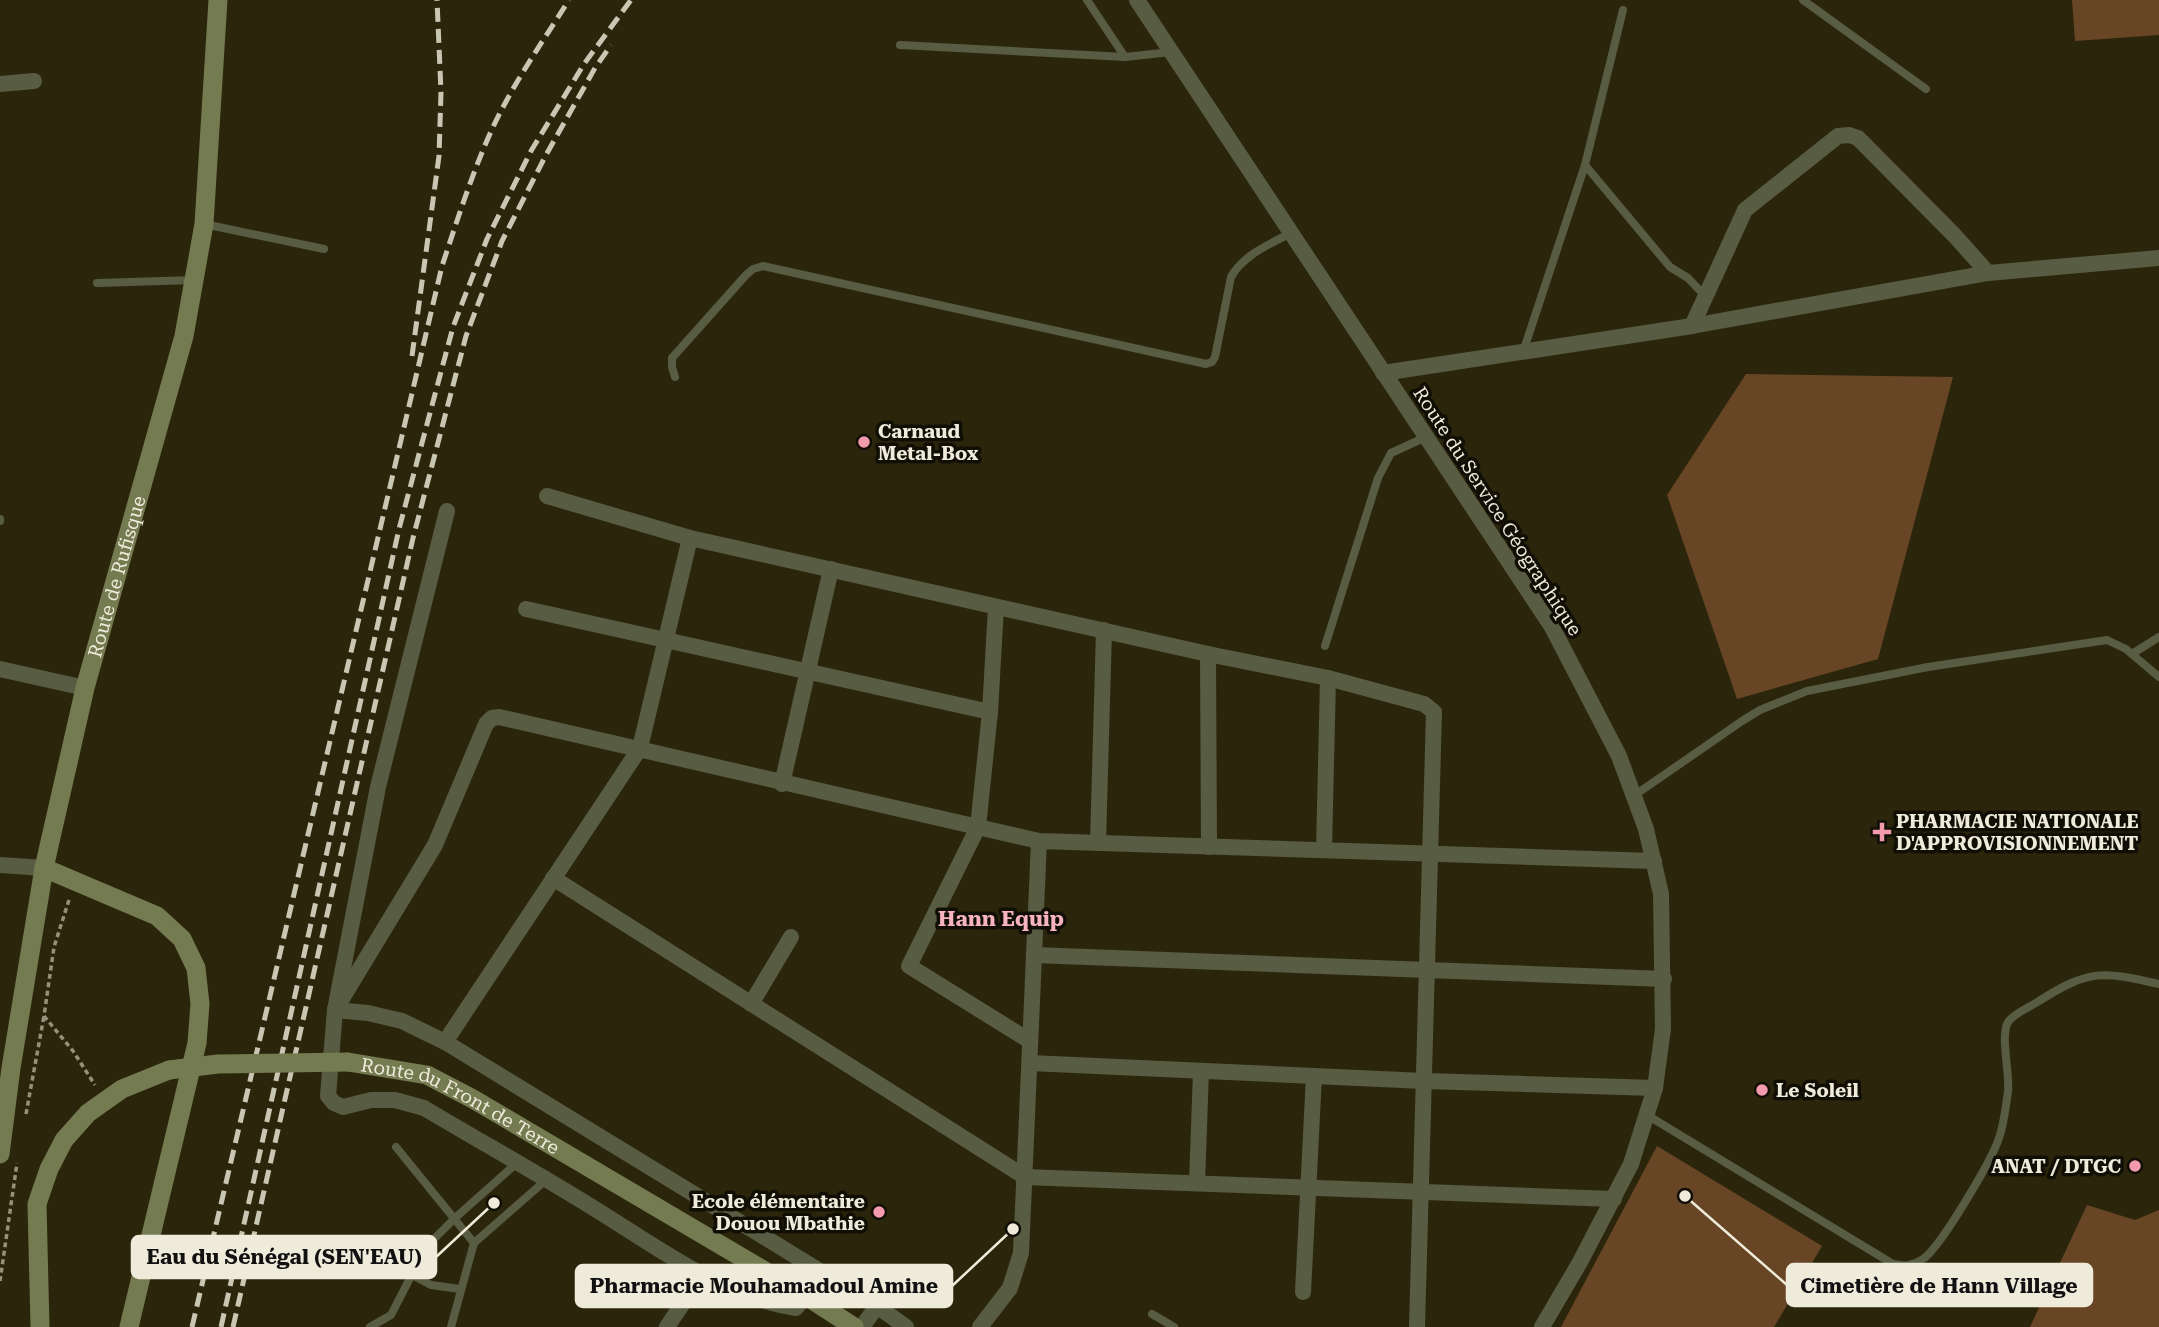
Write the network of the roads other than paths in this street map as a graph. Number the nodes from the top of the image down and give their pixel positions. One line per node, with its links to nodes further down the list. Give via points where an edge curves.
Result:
1 (218, 0): 13 (main road, Route de Rufisque)
2 (1087, 0): 8 (lane)
3 (1137, 0): 7 (street, Route du Service Géographique)
4 (1803, 0): 11 (lane)
5 (1623, 10): 12 (lane)
6 (900, 45): 8 (lane)
7 (1171, 52): 8 (lane); 14 (street, Route du Service Géographique)
8 (1125, 57)
9 (34, 80): 10 (street)
10 (0, 84)
11 (1926, 89)
12 (1585, 164): 20 (lane, via 1670,267); 22 (lane)
13 (204, 224): 15 (lane); 18 (main road, Route de Rufisque)
14 (1291, 233): 23 (street, Route du Service Géographique); 24 (lane, via 1236,267 1215,357 1206,364 763,266 746,275 672,358)
15 (324, 249)
16 (2159, 258): 17 (street)
17 (1988, 273): 20 (street, via 1858,138 1849,135 1832,140 1745,210); 21 (street)
18 (194, 280): 19 (lane); 42 (main road, Route de Rufisque, via 184,336)
19 (97, 283)
20 (1706, 297): 21 (street)
21 (1692, 326): 22 (street)
22 (1523, 352): 23 (street)
23 (1383, 373): 25 (street, Route du Service Géographique)
24 (675, 377)
25 (1426, 436): 35 (lane, via 1391,453 1378,478); 46 (street, Route du Service Géographique, via 1552,627)
26 (547, 496): 28 (street)
27 (447, 511): 63 (street, via 377,787)
28 (690, 538): 29 (street); 34 (street)
29 (831, 569): 30 (street); 39 (street)
30 (996, 607): 32 (street); 43 (street)
31 (526, 608): 34 (street)
32 (1104, 630): 36 (street); 49 (street)
33 (2159, 638): 37 (lane)
34 (667, 640): 39 (street); 44 (street)
35 (1325, 646)
36 (1208, 654): 41 (street); 50 (street)
37 (2132, 654): 40 (lane); 46 (lane, via 2107,640 1807,691 1760,710)
38 (0, 669): 42 (street)
39 (808, 671): 43 (street); 45 (street)
40 (2159, 677)
41 (1328, 678): 51 (street); 52 (street, via 1424,705 1434,712)
42 (85, 688): 55 (main road, Route de Rufisque)
43 (990, 712): 47 (street)
44 (640, 748): 45 (street); 56 (street); 63 (street, via 492,718 435,845)
45 (782, 784): 47 (street)
46 (1635, 795): 53 (street, Route du Service Géographique)
47 (978, 827): 48 (street); 64 (street, via 909,965)
48 (1039, 841): 49 (street); 58 (street)
49 (1098, 843): 50 (street)
50 (1209, 847): 51 (street)
51 (1324, 850): 52 (street)
52 (1430, 853): 53 (street); 59 (street)
53 (1654, 860): 60 (street, Route du Service Géographique, via 1661,894)
54 (0, 865): 55 (street)
55 (44, 868): 67 (main road, Route de Rufisque); 92 (main road, via 157,916 181,939 196,968 200,1004 197,1043)
56 (553, 878): 62 (street); 65 (street)
57 (792, 937): 62 (street)
58 (1034, 955): 59 (street); 64 (street)
59 (1427, 970): 60 (street); 70 (street)
60 (1664, 979): 71 (street, Route du Service Géographique)
61 (2159, 984): 72 (lane, via 2114,974 2084,977 2008,1023 2008,1088 1999,1138 1938,1242 1926,1258 1914,1264 1893,1264)
62 (751, 1004): 76 (street)
63 (335, 1010): 65 (street, via 402,1021); 75 (street, via 328,1096 334,1104 343,1107 395,1100 424,1108)
64 (1030, 1041): 66 (street)
65 (445, 1042): 89 (street)
66 (1030, 1063): 68 (street); 76 (street)
67 (5, 1067): 74 (main road, Route de Rufisque)
68 (1201, 1071): 69 (street); 78 (street)
69 (1314, 1076): 70 (street); 79 (street)
70 (1424, 1081): 71 (street); 80 (street)
71 (1655, 1088): 72 (street, Route du Service Géographique)
72 (1647, 1115): 81 (street, Route du Service Géographique)
73 (396, 1147): 82 (lane)
74 (0, 1154)
75 (517, 1163): 77 (street); 82 (lane)
76 (1025, 1177): 78 (street); 99 (street, via 1021,1253 1010,1288)
77 (546, 1180): 83 (lane); 85 (street)
78 (1197, 1183): 79 (street)
79 (1308, 1188): 80 (street); 87 (street)
80 (1421, 1192): 81 (street); 101 (street)
81 (1614, 1199): 102 (street, Route du Service Géographique)
82 (455, 1218): 83 (lane); 84 (lane, via 426,1247)
83 (474, 1243): 86 (lane)
84 (412, 1275): 86 (lane, via 431,1285); 93 (lane, via 391,1315)
85 (701, 1276): 88 (street, via 779,1306 796,1308); 95 (street)
86 (460, 1290): 94 (lane)
87 (1303, 1292)
88 (806, 1296): 91 (main road, Route du Front de Terre, bridge, via 427,1075 348,1062 218,1064 169,1070 122,1089 88,1113 64,1140 37,1204); 96 (main road, Route du Front de Terre)
89 (877, 1306): 97 (street); 98 (street)
90 (1152, 1314): 100 (lane)
91 (40, 1327)
92 (129, 1327)
93 (370, 1327)
94 (452, 1327)
95 (667, 1327)
96 (855, 1327)
97 (862, 1327)
98 (905, 1327)
99 (980, 1327)
100 (1174, 1327)
101 (1417, 1327)
102 (1542, 1327)

